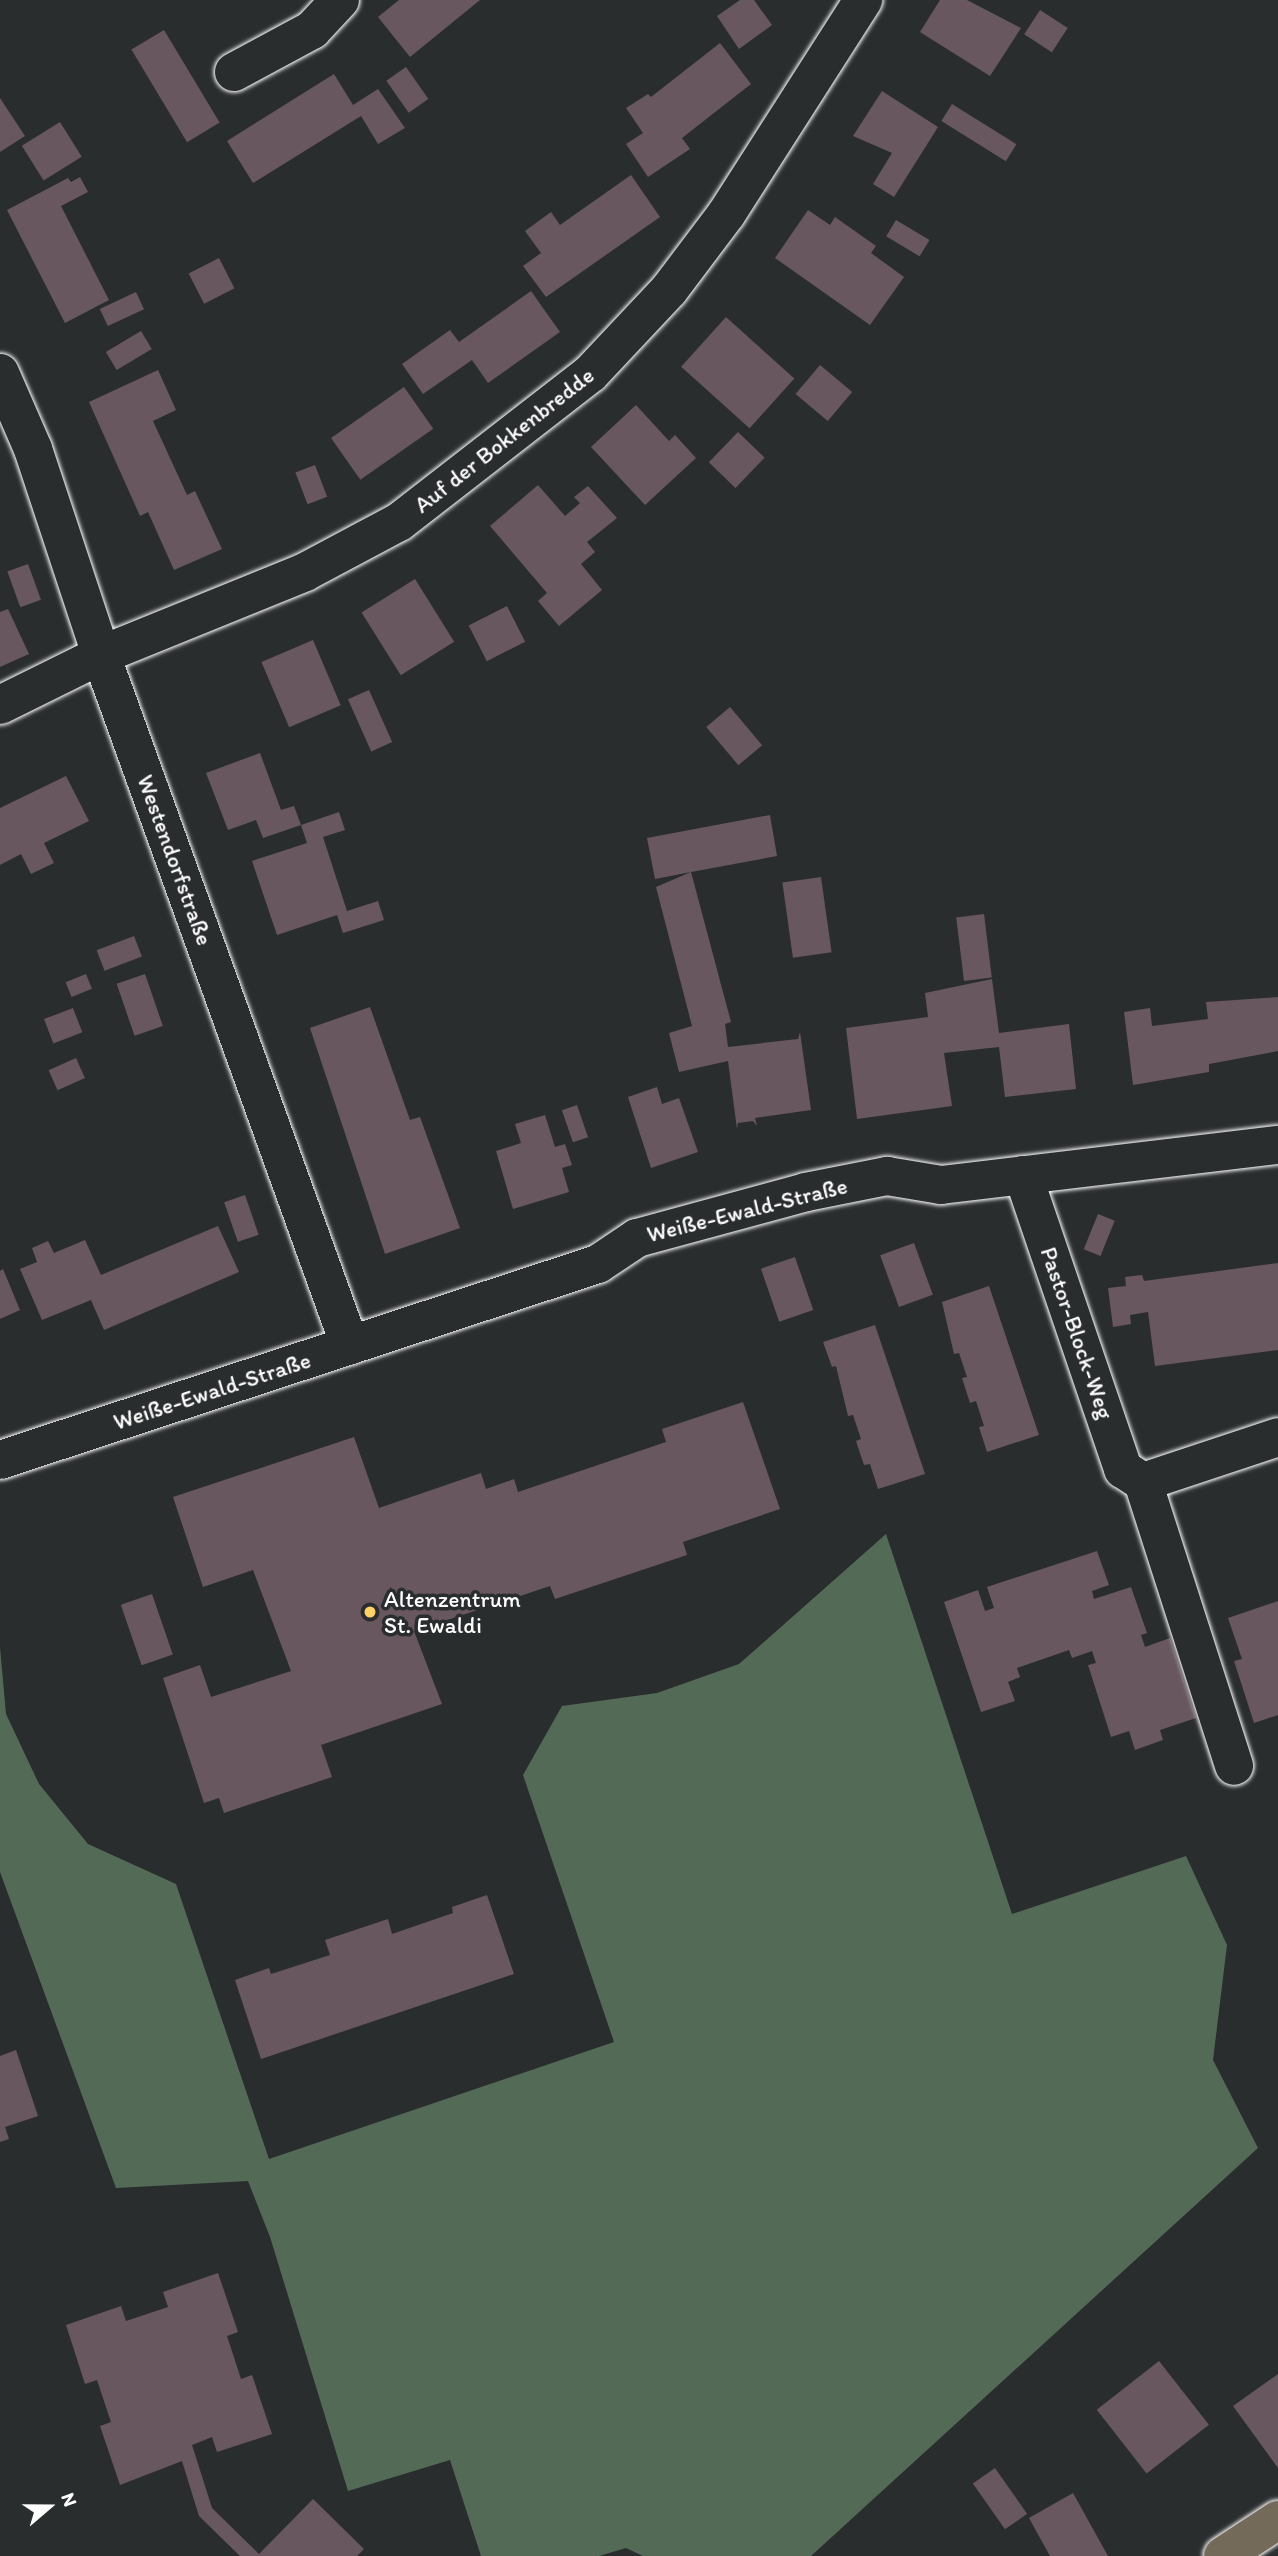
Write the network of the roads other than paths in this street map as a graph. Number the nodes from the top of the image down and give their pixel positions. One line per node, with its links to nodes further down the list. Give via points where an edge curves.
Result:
1 (340, 0): 3 (street, via 312,30)
2 (863, 0): 5 (street, Auf der Bokkenbredde, via 727,213 669,290 590,374 399,522 305,572)
3 (234, 72)
4 (0, 373): 5 (street, Westendorfstraße, via 33,449)
5 (101, 655): 6 (street, Auf der Bokkenbredde); 9 (street, Westendorfstraße)
6 (0, 705)
7 (1278, 1145): 8 (street, Weiße-Ewald-Straße)
8 (1023, 1175): 9 (street, Weiße-Ewald-Straße, via 942,1185 887,1176 806,1192 637,1238 598,1264); 12 (street, Pastor-Block-Weg, via 1123,1469)
9 (350, 1346): 11 (street, Weiße-Ewald-Straße)
10 (1278, 1437): 12 (street)
11 (0, 1460)
12 (1143, 1482): 13 (street, Pastor-Block-Weg)
13 (1234, 1766)
14 (1278, 2520): 15 (main road)
15 (1223, 2556)

